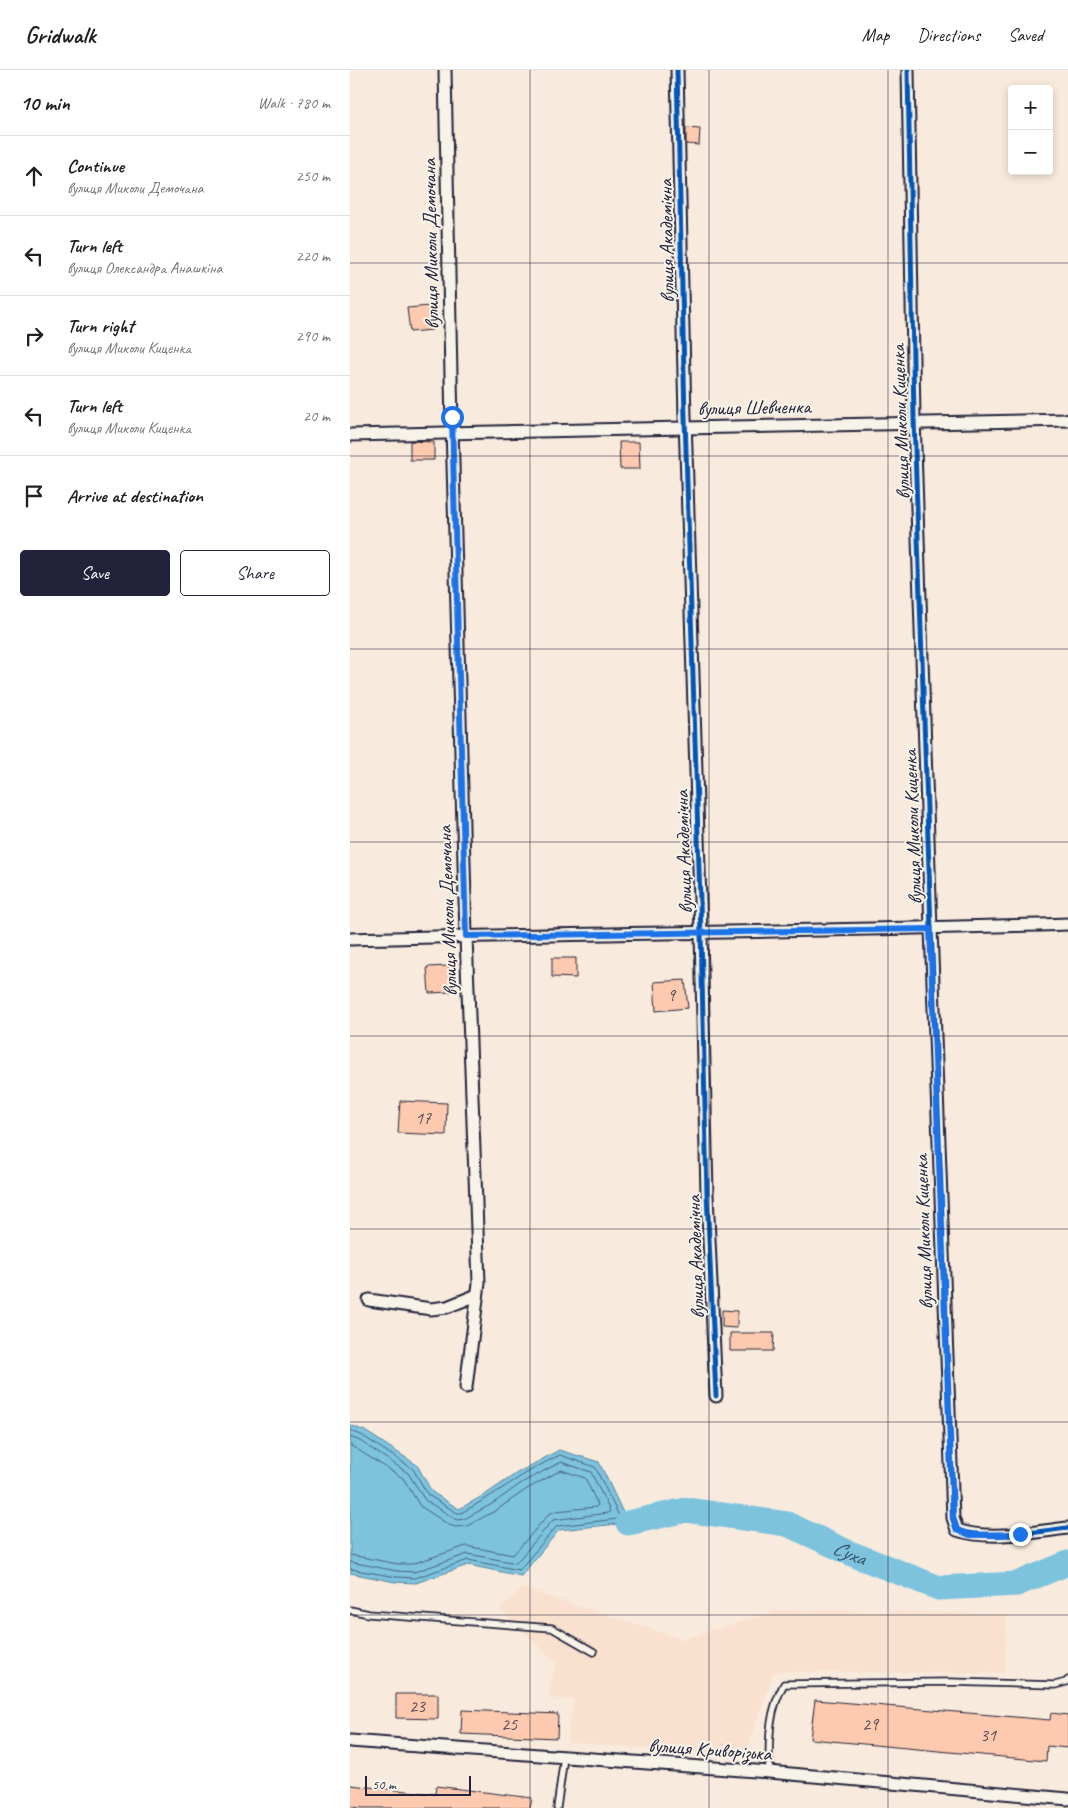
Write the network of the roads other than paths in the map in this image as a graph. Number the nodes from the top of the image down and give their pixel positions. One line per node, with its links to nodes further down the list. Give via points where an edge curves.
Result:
1 (445, 70): 7 (street, вулиця Миколи Демочана)
2 (678, 70): 6 (street, вулиця Академічна)
3 (908, 70): 5 (street, вулиця Миколи Киценка)
4 (1068, 420): 5 (street, вулиця Шевченка)
5 (915, 422): 6 (street, вулиця Шевченка); 10 (street, вулиця Миколи Киценка)
6 (685, 427): 7 (street, вулиця Шевченка); 11 (street, вулиця Академічна)
7 (452, 432): 8 (street, вулиця Шевченка); 12 (street, вулиця Миколи Демочана)
8 (350, 434)
9 (1068, 924): 10 (street)
10 (930, 929): 11 (street); 18 (street, вулиця Миколи Киценка, via 953,1518 957,1530 970,1535 1020,1534)
11 (701, 933): 12 (street); 17 (street, вулиця Академічна)
12 (466, 936): 13 (street); 14 (street, вулиця Миколи Демочана)
13 (350, 939)
14 (477, 1295): 15 (street, via 447,1307 431,1309); 16 (street, вулиця Миколи Демочана)
15 (369, 1300)
16 (466, 1387)
17 (716, 1396)
18 (1068, 1528)
19 (350, 1610): 20 (lane, via 552,1628)
20 (594, 1652)
21 (1068, 1680): 24 (lane, via 1055,1685 949,1682 784,1684 777,1696 769,1732)
22 (350, 1741): 23 (street, вулиця Криворізька)
23 (564, 1757): 24 (street, вулиця Криворізька); 26 (lane)
24 (769, 1772): 25 (street, вулиця Криворізька)
25 (1068, 1799)
26 (557, 1808)

